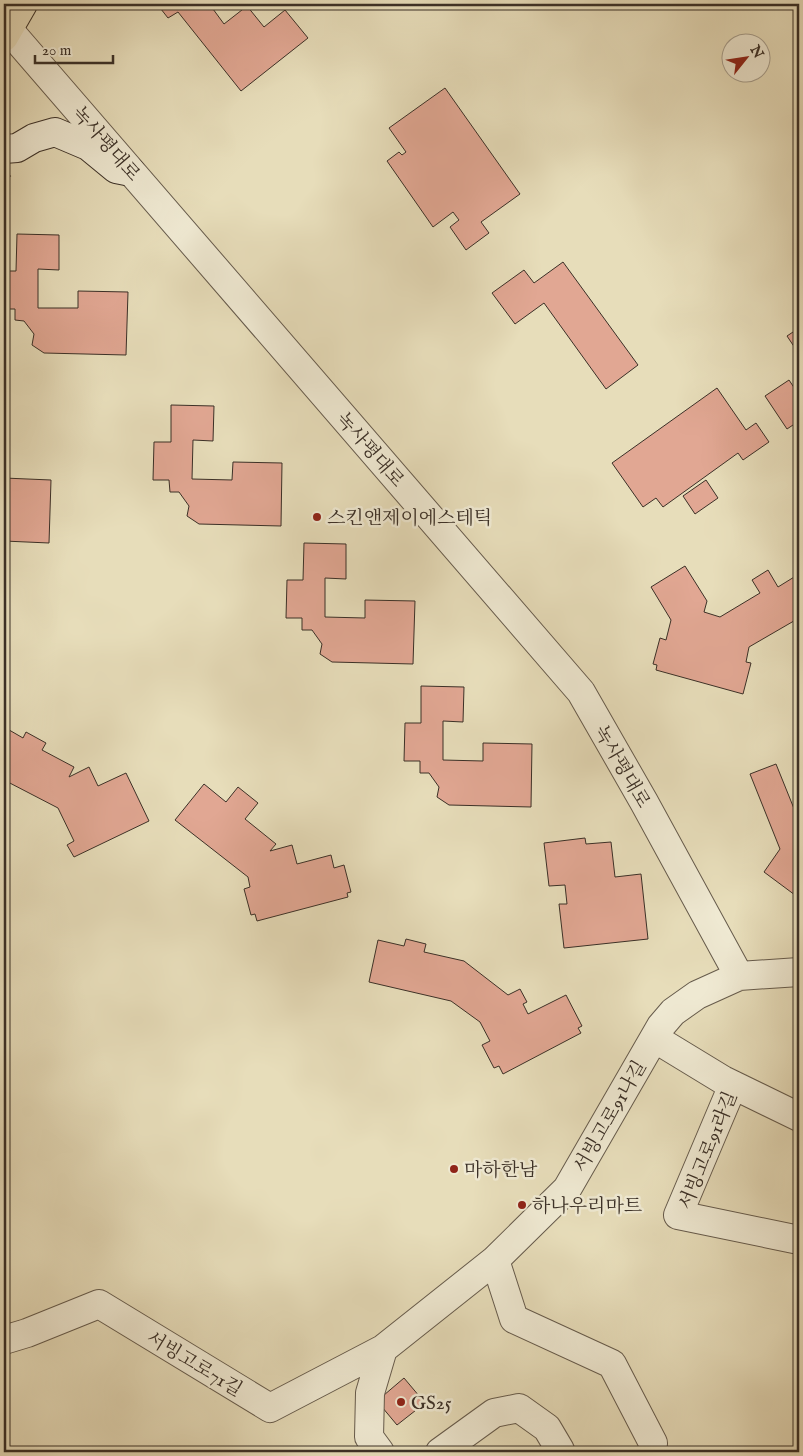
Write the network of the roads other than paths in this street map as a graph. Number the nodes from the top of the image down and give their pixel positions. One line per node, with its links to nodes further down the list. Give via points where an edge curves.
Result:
1 (23, 4): 2 (main road, 녹사평대로)
2 (6, 33): 4 (street, 녹사평대로)
3 (4, 149): 4 (street, via 17,148 34,138 55,132 88,146 116,169)
4 (131, 172): 6 (street, 녹사평대로, via 581,692)
5 (799, 972): 6 (street, 서빙고로91나길)
6 (739, 976): 7 (street, 서빙고로91나길, via 697,995 673,1012)
7 (654, 1038): 8 (street, 서빙고로91라길); 11 (street, 서빙고로91나길, via 567,1189)
8 (733, 1085): 9 (street, 서빙고로91라길); 10 (street, 서빙고로91라길, via 678,1215)
9 (799, 1117)
10 (799, 1240)
11 (495, 1260): 13 (street, 서빙고로91나길); 17 (street, via 514,1319 612,1364 653,1443)
12 (4, 1340): 13 (street, 서빙고로71길, via 100,1304 270,1408)
13 (383, 1349): 14 (street, via 370,1393)
14 (370, 1449)
15 (560, 1450): 16 (street, via 547,1428 519,1408 494,1413)
16 (440, 1452)
17 (652, 1452)

